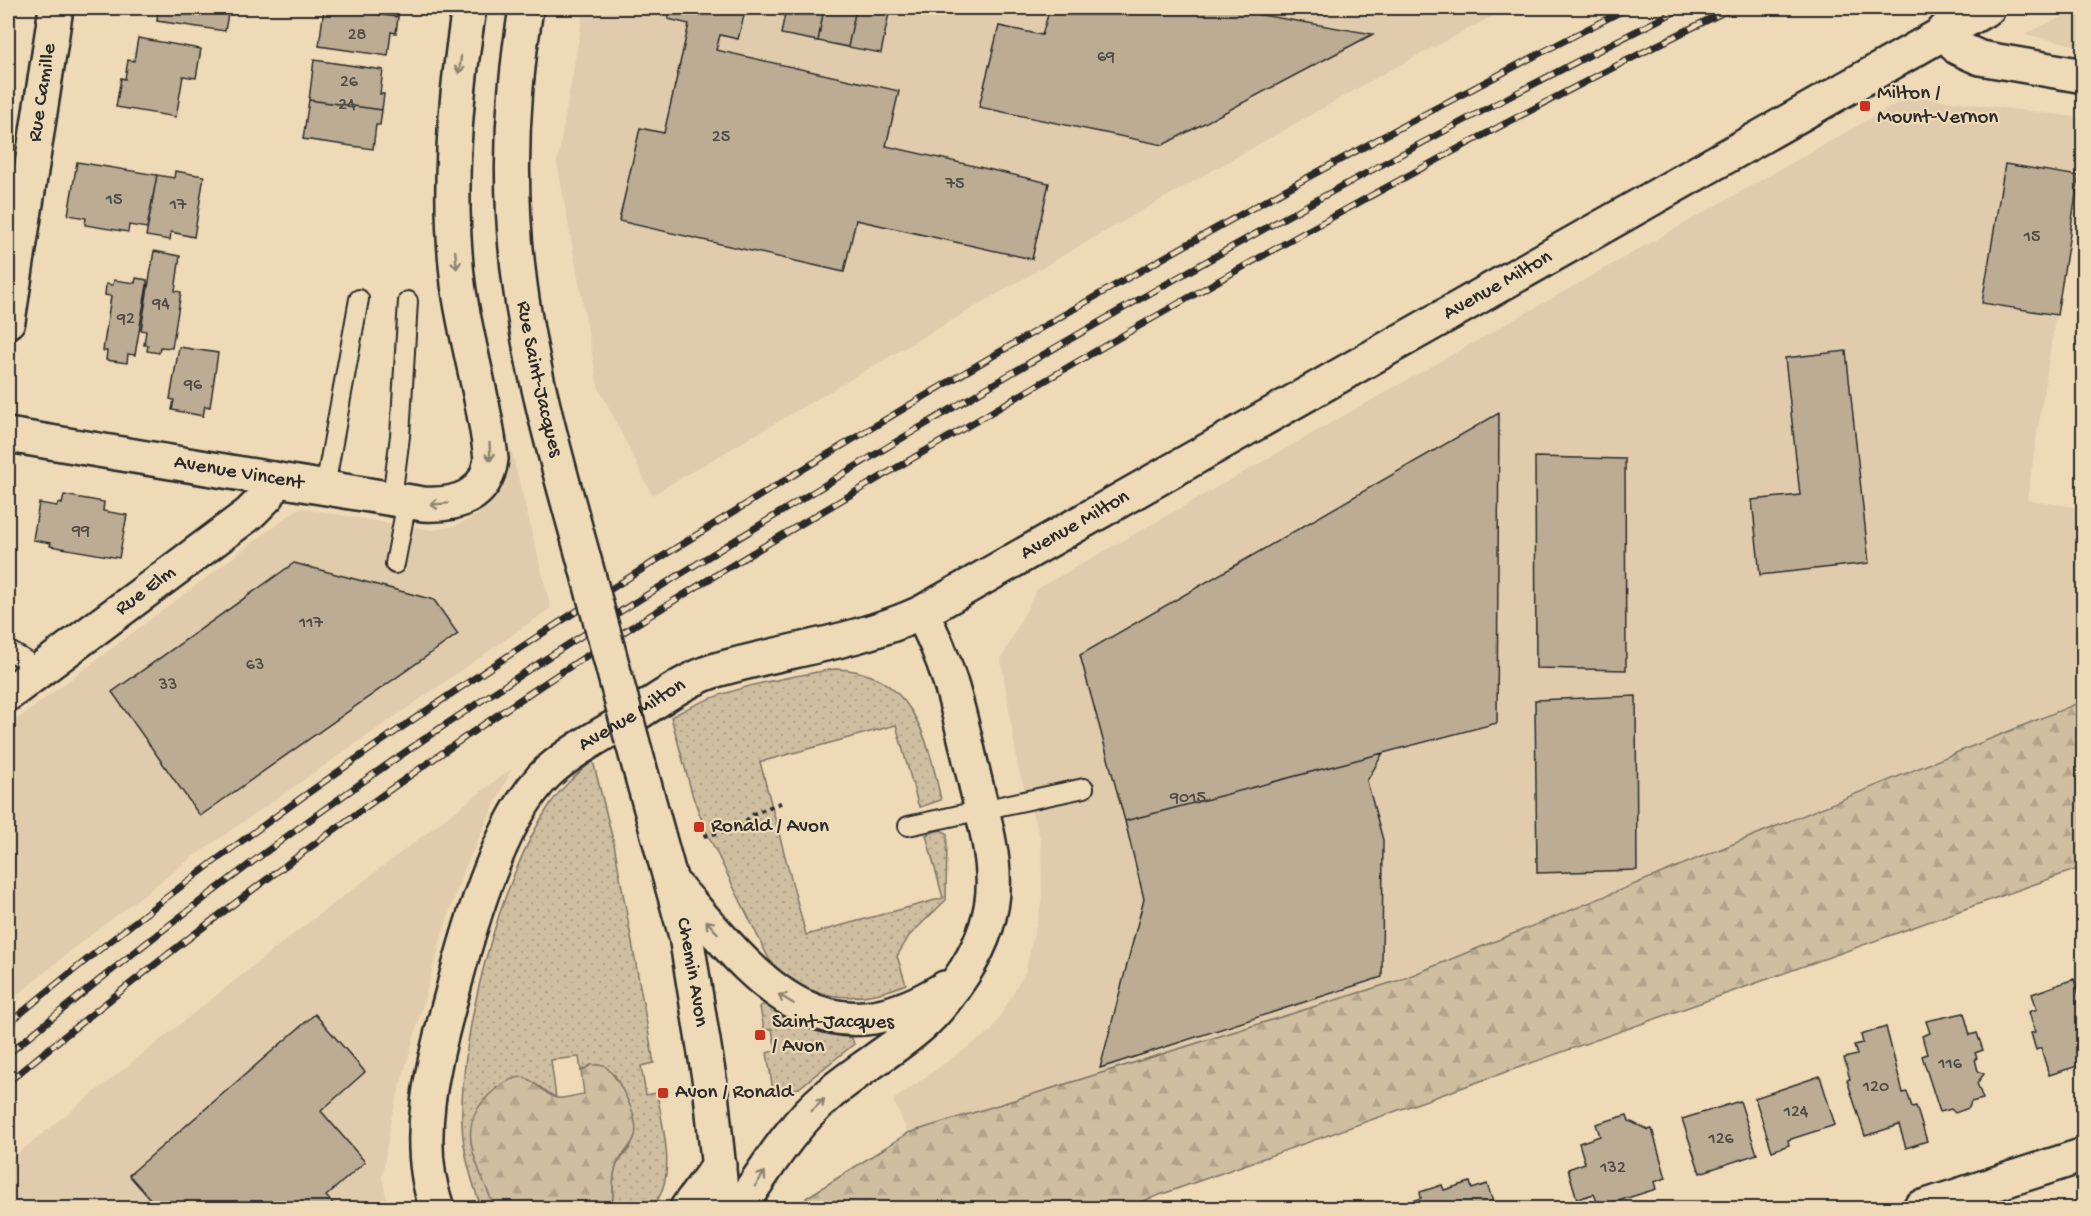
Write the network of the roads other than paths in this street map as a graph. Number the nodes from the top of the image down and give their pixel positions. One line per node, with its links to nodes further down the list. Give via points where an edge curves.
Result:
1 (56, 8): 7 (street, Rue Camille)
2 (469, 8): 14 (street, Avenue Vincent, one-way to 14, via 457,94 452,192 459,285 490,459 485,481 470,495 440,505)
3 (526, 8): 20 (street, Rue Saint-Jacques, bridge, via 516,84 513,150 520,285 541,391)
4 (1988, 8): 5 (street, Avenue Milton)
5 (1945, 30): 6 (street, via 1958,48 1980,58); 16 (street, Avenue Milton)
6 (2084, 76)
7 (17, 196): 10 (street, Rue Camille)
8 (359, 299): 13 (lane)
9 (408, 301): 14 (lane)
10 (8, 321)
11 (8, 435): 12 (street, Avenue Vincent)
12 (274, 479): 13 (street, Avenue Vincent); 18 (street, Rue Elm, via 268,495 249,514)
13 (325, 487): 14 (street, Avenue Vincent)
14 (400, 500): 15 (lane)
15 (395, 564)
16 (921, 613): 22 (street, via 946,664); 28 (street, Avenue Milton, via 857,638 698,677 579,749 537,784 516,818 483,890 438,1050 426,1124 428,1166)
17 (8, 650): 18 (lane)
18 (35, 673): 19 (street, Rue Elm)
19 (8, 694)
20 (633, 740): 24 (street, Chemin Avon)
21 (1084, 788): 22 (lane)
22 (981, 809): 23 (lane); 25 (street, via 991,852 994,897 984,939)
23 (908, 826)
24 (672, 883): 25 (street, one-way to 24, via 945,989 904,1009 861,1017 816,1013 795,1005 761,981); 27 (street, Chemin Avon, via 701,1017)
25 (963, 974): 31 (street, one-way to 25, via 806,1116 828,1094 920,1027)
26 (2084, 1155): 32 (street)
27 (719, 1165): 29 (street); 30 (street, Chemin Avon)
28 (437, 1209)
29 (687, 1209)
30 (723, 1209)
31 (739, 1209)
32 (1920, 1209)

